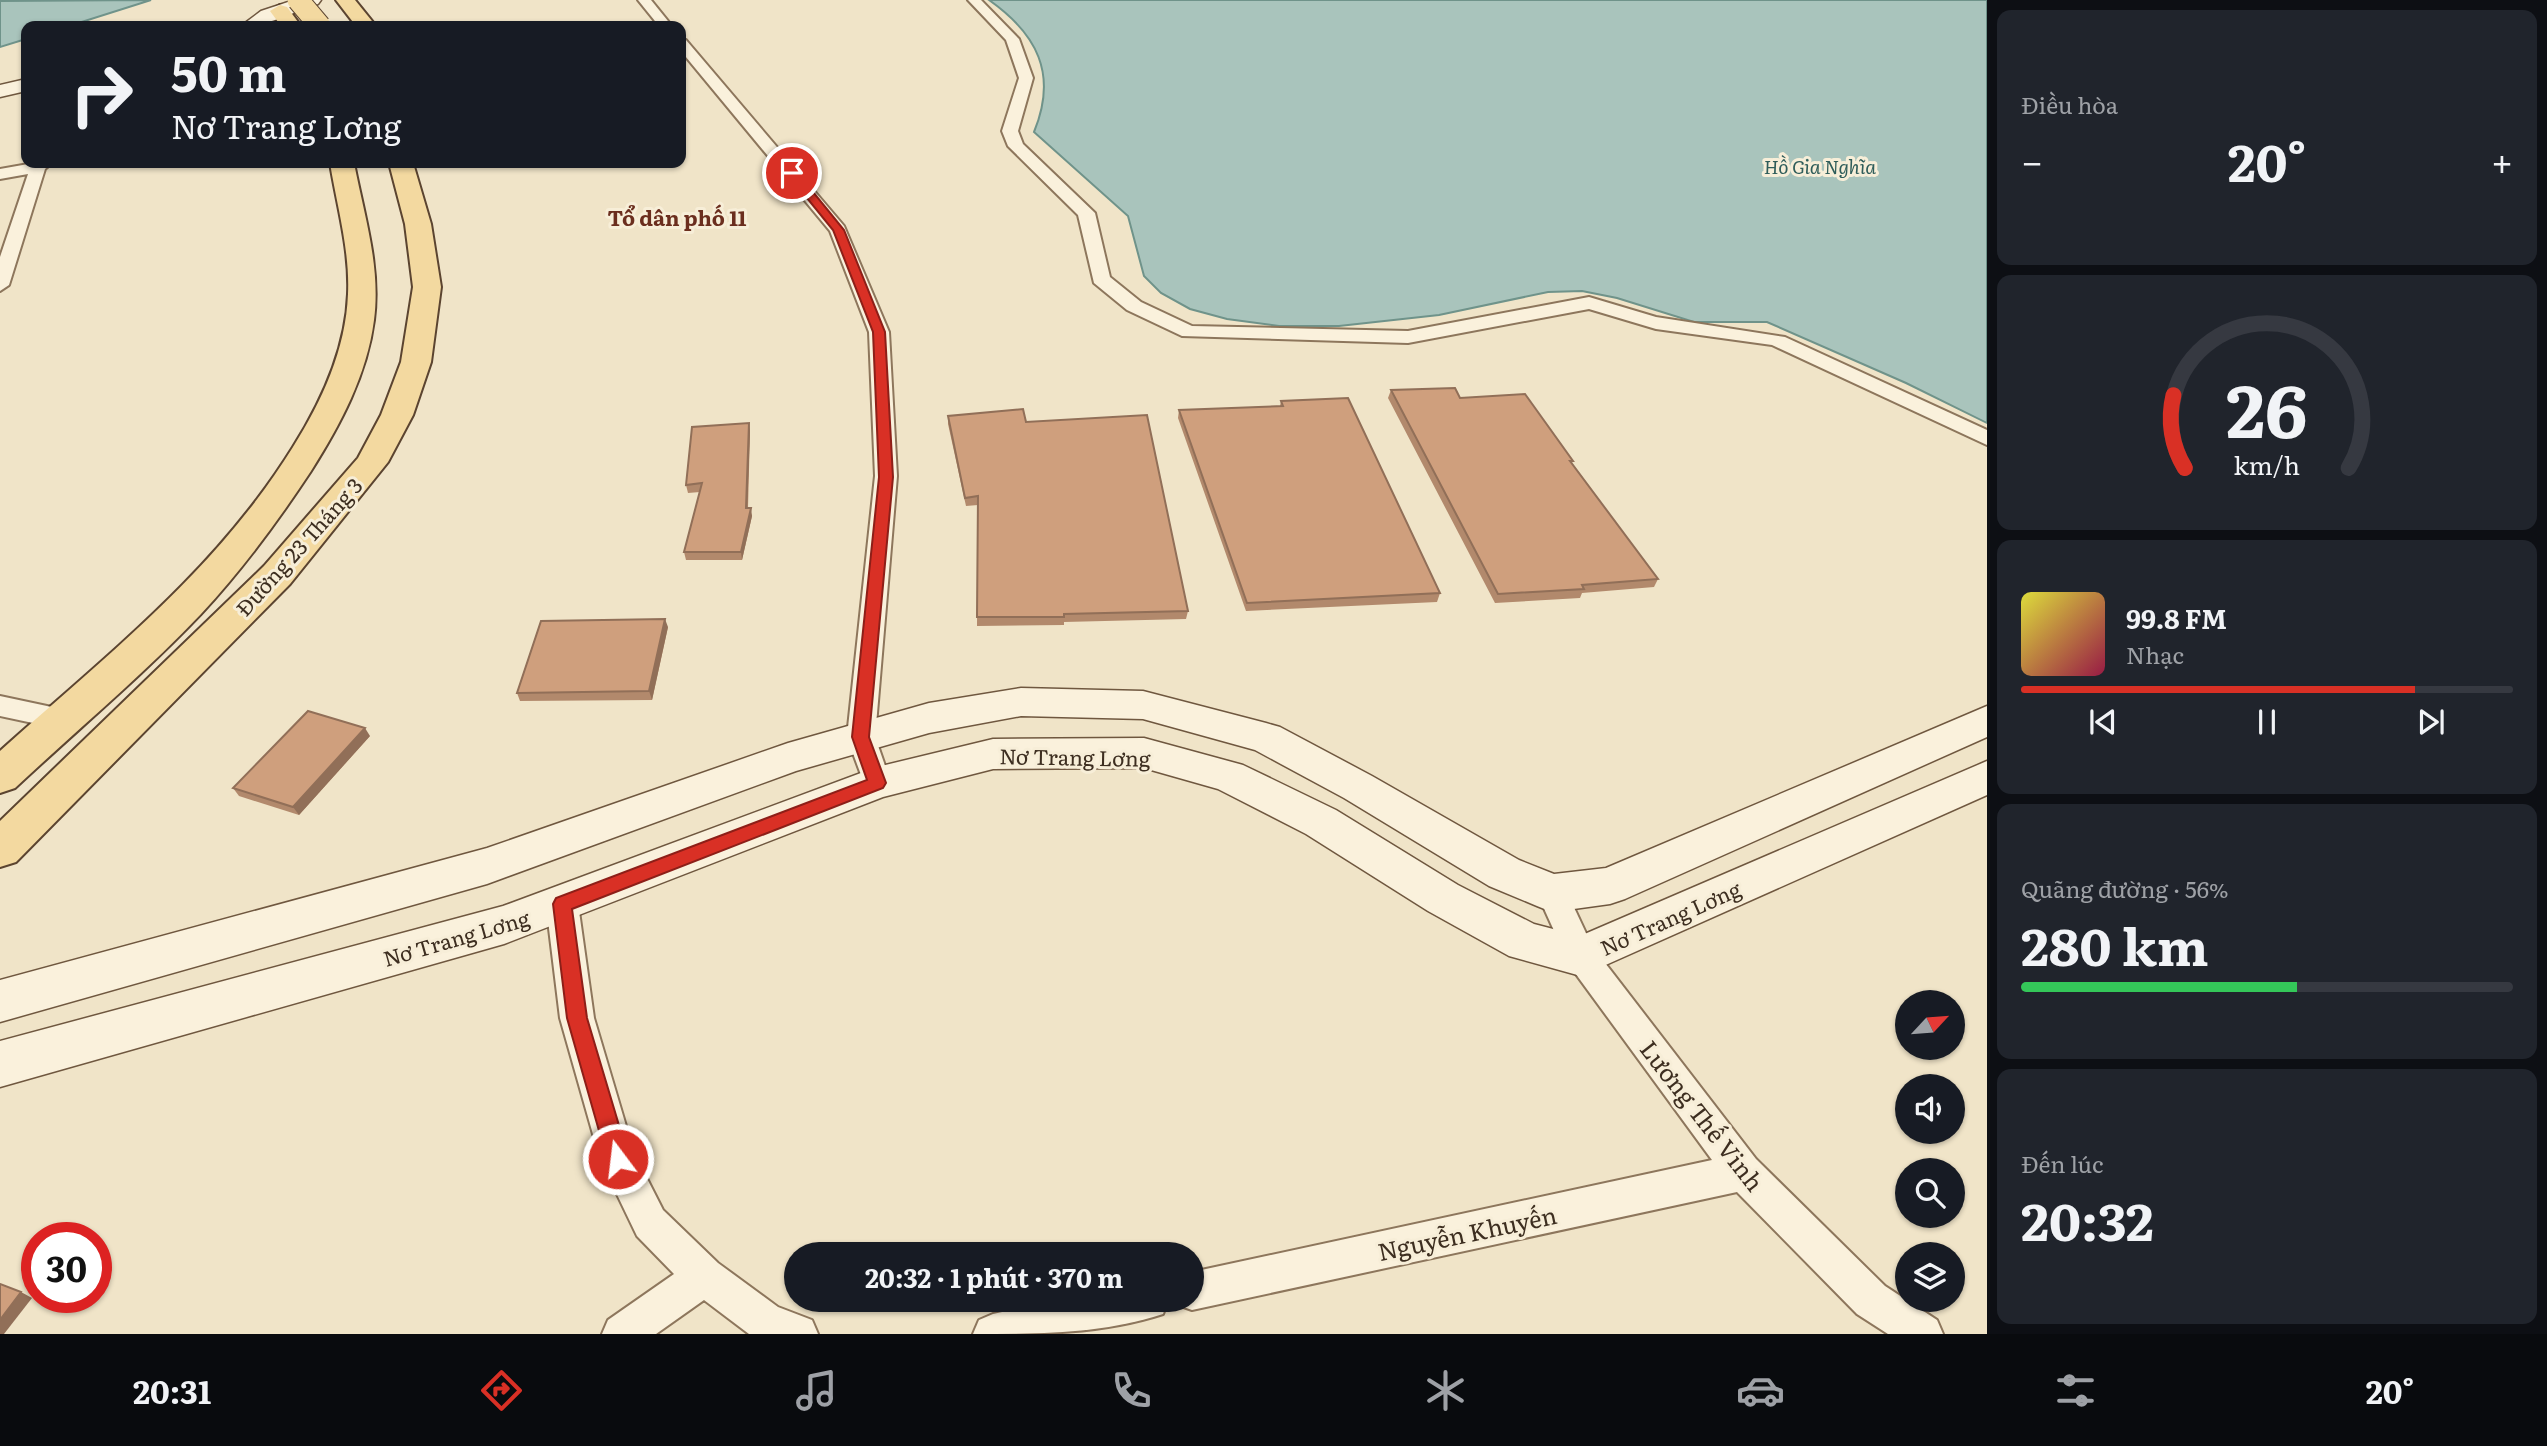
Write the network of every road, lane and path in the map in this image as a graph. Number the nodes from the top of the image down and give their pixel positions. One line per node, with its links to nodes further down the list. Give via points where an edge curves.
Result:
1 (298, 0): 7 (main road, bridge)
2 (312, 0): 6 (street)
3 (345, 0): 8 (main road)
4 (644, 0): 9 (street)
5 (974, 0): 19 (street, via 1012,39 1026,78 1010,131 1016,146 1086,214 1101,279 1134,306 1189,332 1408,337 1589,303 1653,322 1778,341)
6 (285, 18)
7 (316, 21)
8 (362, 21)
9 (662, 21)
10 (686, 49): 23 (street, via 838,230 879,332 886,477)
11 (21, 86): 12 (street)
12 (0, 92)
13 (27, 168): 17 (street)
14 (40, 168): 18 (street)
15 (343, 168): 21 (main road, Đường 23 Tháng 3, via 362,294 356,334 334,408 240,546 175,618)
16 (402, 168): 27 (main road, Đường 23 Tháng 3, via 418,224 427,287 416,362 397,415 372,462 277,575)
17 (0, 174)
18 (0, 285)
19 (1987, 438)
20 (0, 706): 21 (street)
21 (61, 719): 24 (main road, Đường 23 Tháng 3)
22 (1987, 721): 28 (street, via 1610,886)
23 (860, 737): 26 (street); 28 (street, via 929,718 1021,702 1143,705 1266,738 1504,873); 31 (street, via 788,758 487,866)
24 (0, 776)
25 (1987, 777): 30 (street, Nơ Trang Lơng)
26 (877, 783): 29 (street, Nơ Trang Lơng); 30 (street, Nơ Trang Lơng, via 993,754 1144,752 1229,776 1321,822 1443,898 1525,942)
27 (0, 849)
28 (1552, 893): 30 (street, Lương Thế Vinh)
29 (562, 904): 32 (street, Nơ Trang Lơng, via 504,925); 34 (street, via 577,1018 618,1159 650,1223)
30 (1581, 956): 33 (street, Lương Thế Vinh)
31 (0, 1000)
32 (0, 1064)
33 (1743, 1172): 35 (street, Nguyễn Khuyến); 40 (street, Lương Thế Vinh, via 1871,1300)
34 (704, 1277): 37 (street); 38 (street, via 766,1322)
35 (1204, 1288)
36 (1094, 1312): 39 (street)
37 (622, 1334)
38 (798, 1334)
39 (993, 1334)
40 (1923, 1334)

